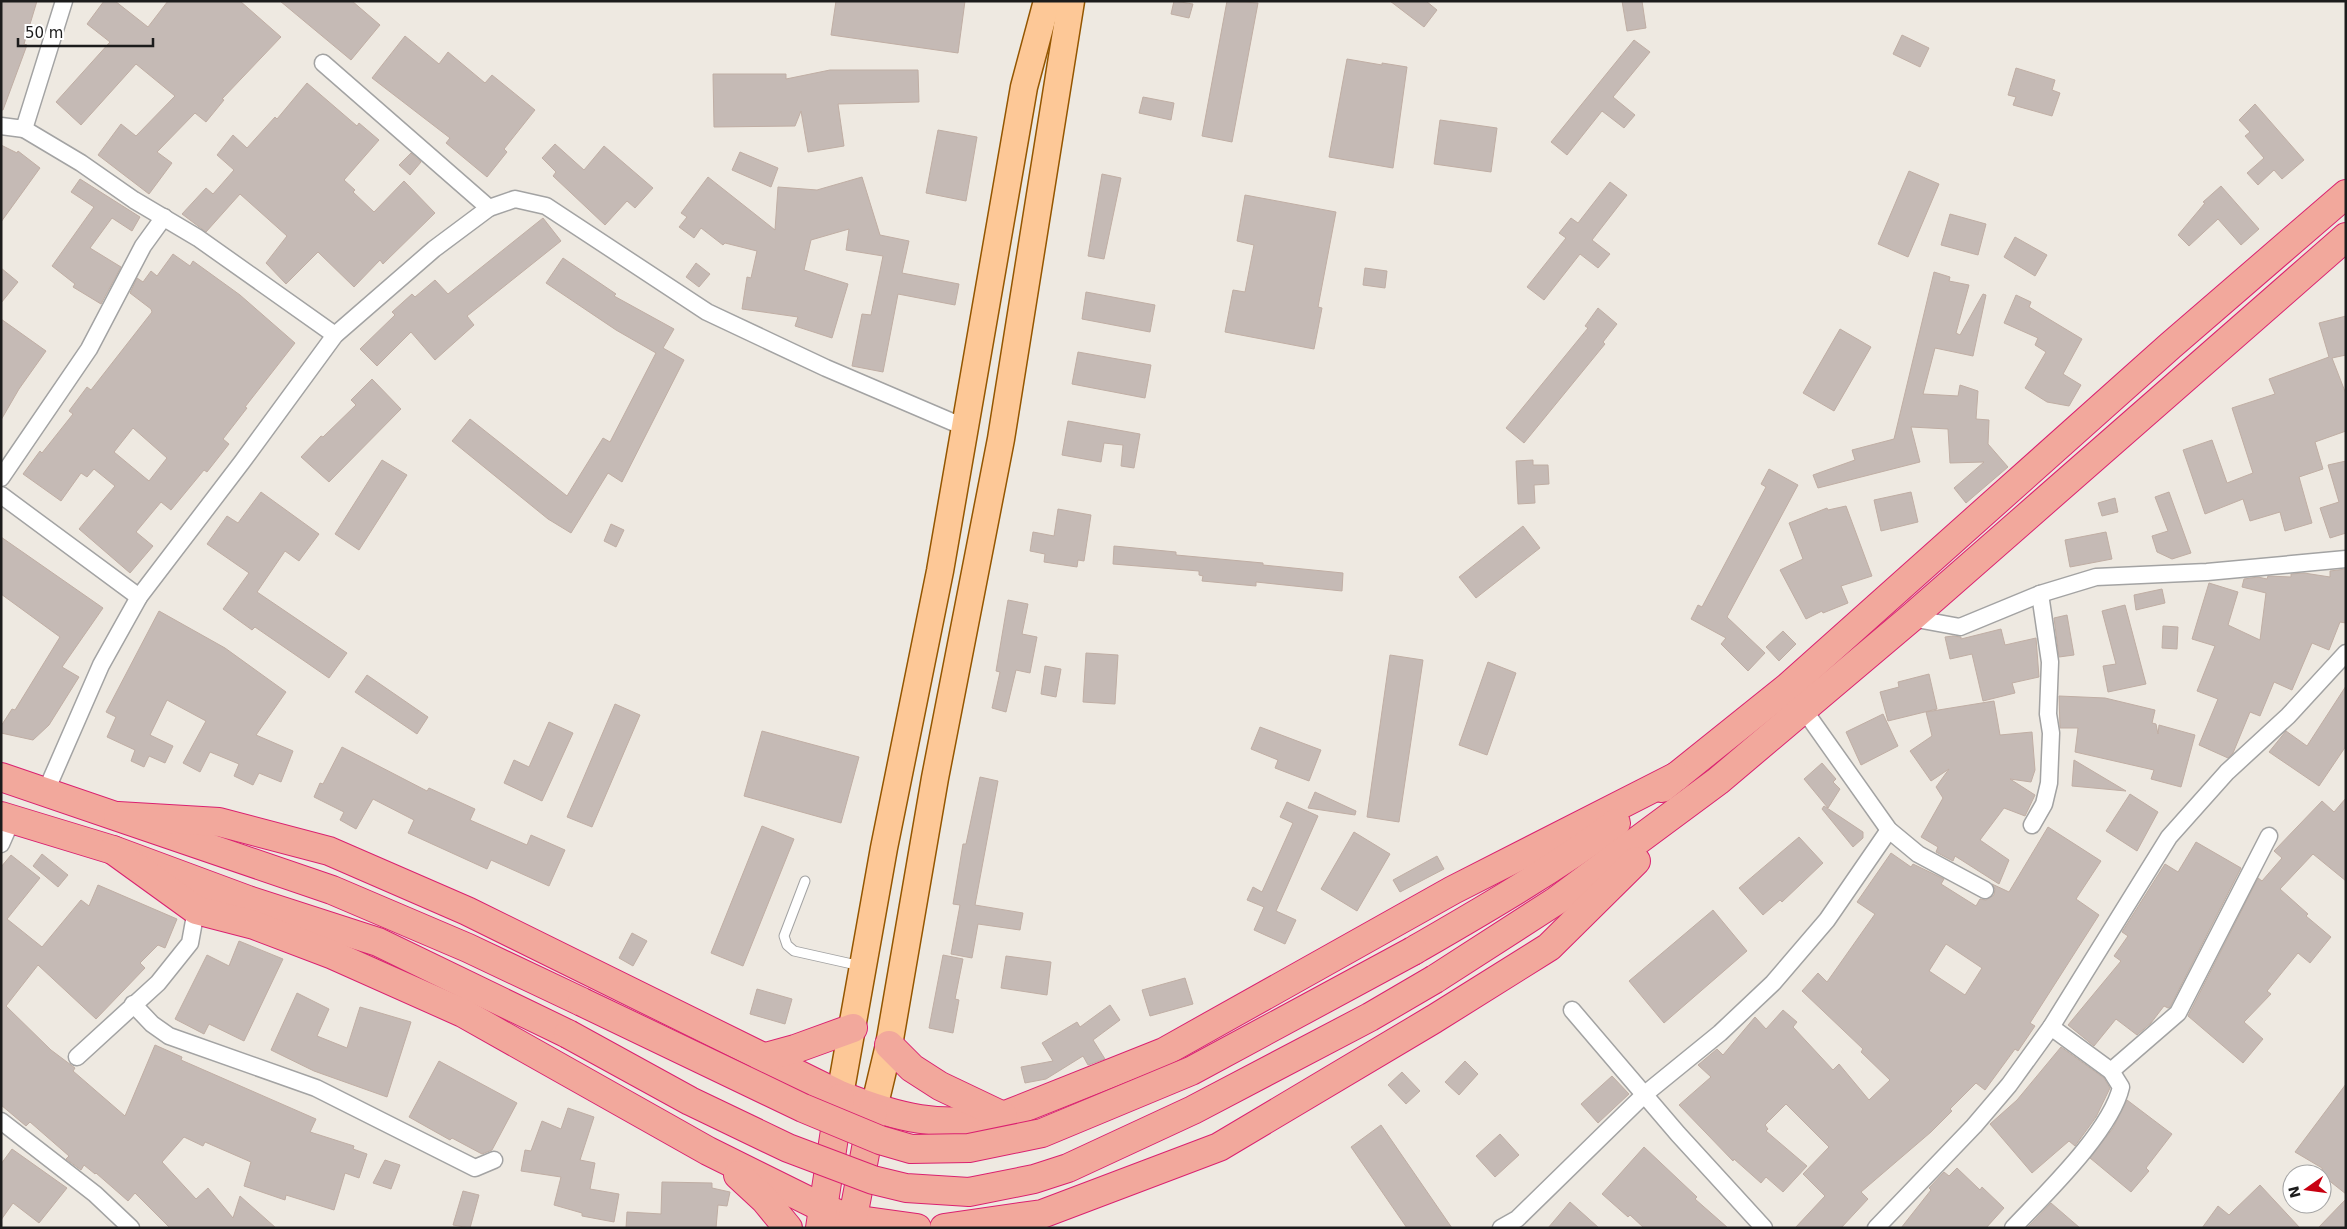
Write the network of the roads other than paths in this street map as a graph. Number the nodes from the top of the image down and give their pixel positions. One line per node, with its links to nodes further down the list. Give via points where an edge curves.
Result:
1 (64, 1): 6 (street)
2 (1047, 1): 12 (main road, via 1024,87)
3 (1071, 1): 39 (main road, via 1001,439 935,778)
4 (323, 63): 8 (street)
5 (1, 126): 6 (street)
6 (24, 129): 9 (street, via 82,162 134,200)
7 (2346, 194): 21 (highway, via 1788,686)
8 (489, 208): 11 (street, via 434,249); 12 (street, via 515,199 546,206 706,312)
9 (164, 217): 11 (street); 13 (street, via 143,246 89,349)
10 (2345, 239): 18 (highway)
11 (334, 335): 17 (street)
12 (964, 427): 34 (main road, via 940,571 884,848)
13 (1, 478)
14 (1, 495): 17 (street)
15 (2346, 558): 16 (street, via 2207,572 2096,576)
16 (2040, 594): 18 (street, via 1960,627); 26 (street, via 2050,662 2048,714 2051,733 2049,783 2044,804)
17 (139, 597): 24 (street, via 101,665)
18 (1911, 618): 20 (highway)
19 (2346, 653): 38 (street, via 2288,716 2227,772 2169,837)
20 (1804, 710): 23 (highway); 28 (street)
21 (1677, 776): 25 (highway, bridge, via 1590,842 1414,952 1191,1070 1042,1133 969,1148 911,1150 803,1108 459,944 332,890); 46 (highway, via 1453,890 1164,1052)
22 (1, 777): 24 (highway)
23 (1718, 781): 30 (highway, bridge, via 1556,901 1370,1017 1194,1110 1068,1168 1034,1179 969,1192 906,1188 873,1180 788,1148 690,1101 568,1034 378,942 248,900); 56 (highway, via 1549,947 1219,1147 1042,1214)
24 (46, 791): 25 (highway)
25 (118, 816): 41 (highway, via 219,822 329,850 468,911)
26 (2032, 825)
27 (5, 826): 30 (highway)
28 (1889, 830): 32 (street, via 1918,854); 43 (street, via 1827,920 1773,983 1720,1033)
29 (2269, 836): 42 (street, via 2178,1013)
30 (113, 850): 33 (highway)
31 (805, 881): 34 (lane, via 784,936 787,945 794,951)
32 (1985, 890)
33 (196, 910): 35 (street, via 190,942 158,983); 48 (highway, via 254,925 306,945 463,1013)
34 (864, 967): 37 (main road)
35 (133, 1004): 40 (street); 49 (street, via 169,1036 316,1088 475,1168)
36 (1572, 1010): 43 (street)
37 (853, 1028): 41 (highway, via 795,1050); 44 (main road)
38 (2051, 1028): 42 (street); 58 (street, via 1974,1126)
39 (889, 1045): 45 (main road); 46 (highway, via 912,1068 940,1086)
40 (77, 1057)
41 (762, 1058): 44 (highway)
42 (2111, 1071): 59 (street, via 2121,1087 2117,1103 2080,1156)
43 (1645, 1094): 52 (street); 57 (street)
44 (840, 1095): 45 (highway); 50 (highway)
45 (874, 1108): 46 (highway, via 924,1121 976,1122); 51 (highway)
46 (1003, 1116)
47 (1, 1121): 53 (street, via 95,1194)
48 (708, 1150): 50 (highway); 54 (highway, via 765,1200)
49 (494, 1160)
50 (822, 1218): 51 (highway)
51 (852, 1224): 55 (highway)
52 (1508, 1226)
53 (131, 1228)
54 (788, 1228)
55 (917, 1228)
56 (944, 1228)
57 (1764, 1228)
58 (1876, 1228)
59 (2014, 1228)

